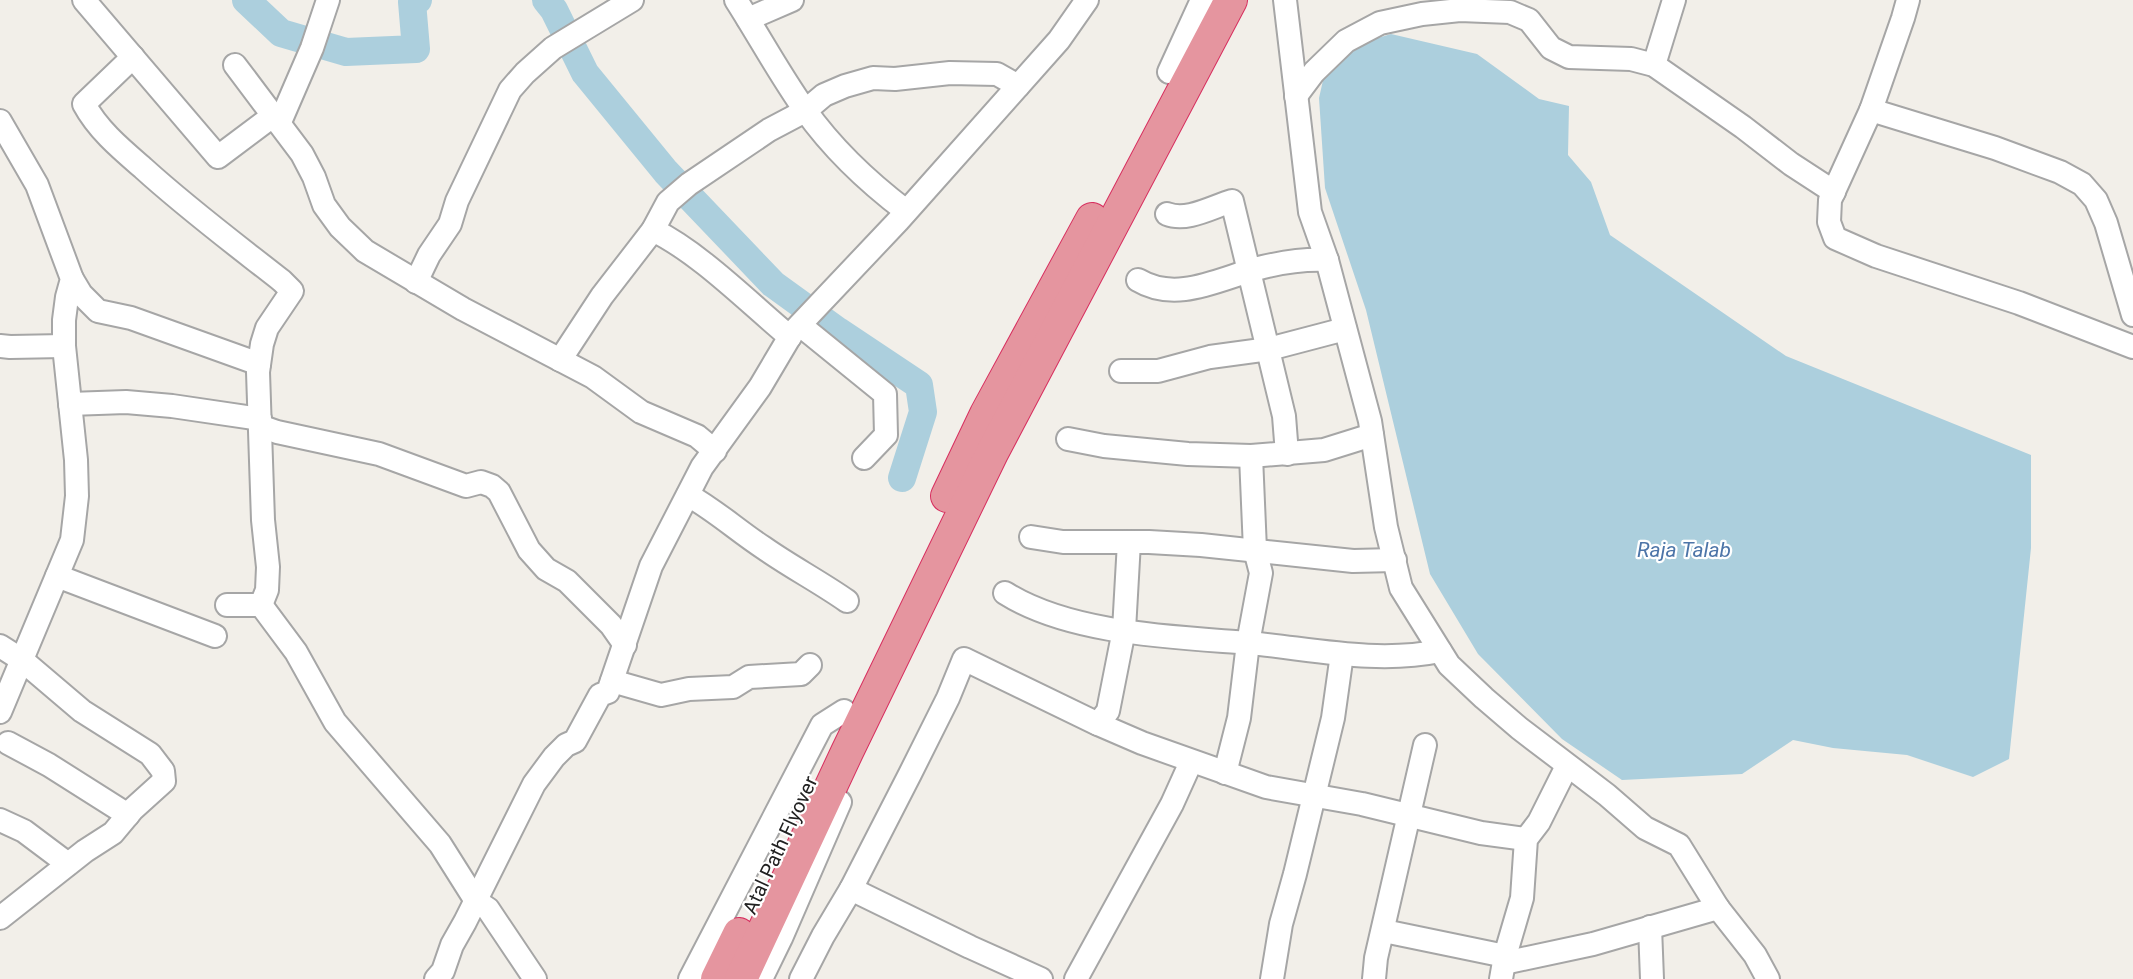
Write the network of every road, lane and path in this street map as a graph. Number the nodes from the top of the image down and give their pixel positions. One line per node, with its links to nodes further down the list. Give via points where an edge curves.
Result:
1 (84, 0): 14 (street)
2 (328, 0): 22 (street, via 312,48)
3 (632, 0): 32 (street, via 553,48 510,90 457,201 450,224)
4 (792, 0): 13 (street)
5 (1202, 0): 17 (street)
6 (1207, 0): 17 (highway)
7 (1231, 0): 17 (highway)
8 (1239, 0): 17 (street)
9 (1285, 0): 19 (street)
10 (1674, 0): 16 (street)
11 (1908, 0): 20 (street)
12 (1080, 3): 18 (street, via 1059,40)
13 (742, 10): 21 (street)
14 (133, 57): 22 (street, via 218,157); 41 (street, via 84,104 121,149 193,213 292,291 267,328)
15 (235, 65): 22 (street)
16 (1654, 65): 19 (street, via 1631,59 1569,57 1551,48 1529,20 1510,12 1460,10 1380,23 1346,41); 24 (street)
17 (1178, 78): 72 (highway, Atal Path Flyover, via 998,417)
18 (1018, 86): 21 (street, via 997,74 873,78 824,95); 25 (street)
19 (1296, 96): 28 (street, via 1310,212)
20 (1871, 110): 24 (street); 33 (street, via 1995,148 2060,171 2082,184 2096,200 2106,222)
21 (805, 111): 25 (street, via 842,154); 27 (street, via 769,130 689,184 668,202)
22 (277, 118): 32 (street, via 302,154 324,205 340,227 365,251)
23 (0, 121): 30 (street, via 37,184)
24 (1834, 192): 38 (street, via 1829,222 1835,238)
25 (906, 211): 35 (street)
26 (1167, 214): 29 (street, via 1188,216 1232,201)
27 (653, 230): 35 (street, via 669,237); 40 (street, via 602,296)
28 (1327, 260): 29 (street, via 1302,259); 34 (street)
29 (1249, 271): 31 (street, via 1205,286 1172,290 1150,287); 39 (street)
30 (72, 279): 37 (street, via 65,308); 41 (street, via 98,311 131,318)
31 (1138, 280)
32 (416, 282): 40 (street)
33 (2133, 315)
34 (1345, 329): 39 (street); 45 (street)
35 (795, 331): 47 (street); 50 (street, via 885,394 886,435)
36 (0, 346): 37 (street)
37 (64, 346): 43 (street)
38 (2133, 347)
39 (1269, 349): 42 (street, via 1210,357 1158,372); 48 (street, via 1284,416)
40 (560, 360): 47 (street, via 593,377 641,412 697,436)
41 (259, 364): 44 (street)
42 (1121, 371)
43 (70, 404): 44 (street, via 182,407); 56 (street, via 77,496 72,540)
44 (260, 423): 60 (street, via 268,567 267,590); 64 (street, via 277,432 379,454 466,486 482,482 492,486 499,492 529,550 546,569 567,581 611,625)
45 (1372, 435): 48 (street, via 1324,450); 55 (street)
46 (1068, 439): 49 (street, via 1188,454)
47 (715, 451): 51 (street)
48 (1287, 454): 49 (street)
49 (1251, 456): 54 (street)
50 (864, 458)
51 (688, 495): 58 (street); 64 (street, via 651,566)
52 (1031, 537): 53 (street, via 1063,542)
53 (1129, 542): 54 (street); 61 (street)
54 (1255, 550): 55 (street, via 1353,561); 63 (street, via 1261,573)
55 (1395, 560): 66 (street, via 1401,588)
56 (57, 576): 62 (street); 68 (street)
57 (1005, 593): 61 (street, via 1017,601 1078,622)
58 (846, 601)
59 (227, 605): 60 (street)
60 (261, 605): 87 (street, via 296,651 335,722 440,844)
61 (1124, 630): 63 (street); 73 (street, via 1108,711)
62 (214, 636)
63 (1248, 643): 67 (street); 79 (street, via 1239,718)
64 (625, 645): 70 (street)
65 (0, 646): 68 (street)
66 (1440, 651): 67 (street, via 1378,658); 78 (street, via 1484,698)
67 (1342, 654): 80 (street, via 1333,718)
68 (22, 660): 71 (street); 81 (street, via 82,711 150,754 163,771 164,781)
69 (810, 665): 70 (street, via 801,674 749,677 733,687 661,695)
70 (612, 681): 87 (street, via 608,692 594,702 574,741 554,757 534,784)
71 (0, 712)
72 (854, 715): 76 (highway, Atal Path Flyover); 95 (street, via 822,725); 98 (street, via 865,746)
73 (1098, 724): 77 (street); 86 (street, via 963,659 948,698)
74 (8, 743): 81 (street)
75 (1425, 745): 82 (street)
76 (838, 747): 96 (highway, Atal Path Flyover); 97 (highway, Atal Path Flyover)
77 (1191, 762): 79 (street); 101 (street)
78 (1567, 766): 84 (street, via 1539,822); 88 (street, via 1645,828 1679,845)
79 (1225, 773): 80 (street, via 1266,787)
80 (1314, 795): 82 (street); 102 (street, via 1281,924)
81 (128, 815): 85 (street, via 113,833)
82 (1410, 815): 84 (street, via 1481,833); 91 (street)
83 (0, 820): 85 (street, via 24,831)
84 (1526, 838): 92 (street, via 1522,898)
85 (68, 864): 89 (street)
86 (851, 889): 99 (street); 100 (street)
87 (476, 901): 93 (street); 94 (street, via 488,909)
88 (1718, 908): 90 (street); 105 (street, via 1755,955)
89 (0, 918)
90 (1650, 927): 92 (street); 104 (street)
91 (1384, 931): 92 (street); 103 (street)
92 (1503, 966)
93 (436, 979)
94 (535, 979)
95 (690, 979)
96 (717, 979)
97 (741, 979)
98 (761, 979)
99 (801, 979)
100 (1041, 979)
101 (1077, 979)
102 (1272, 979)
103 (1374, 979)
104 (1652, 979)
105 (1768, 979)

